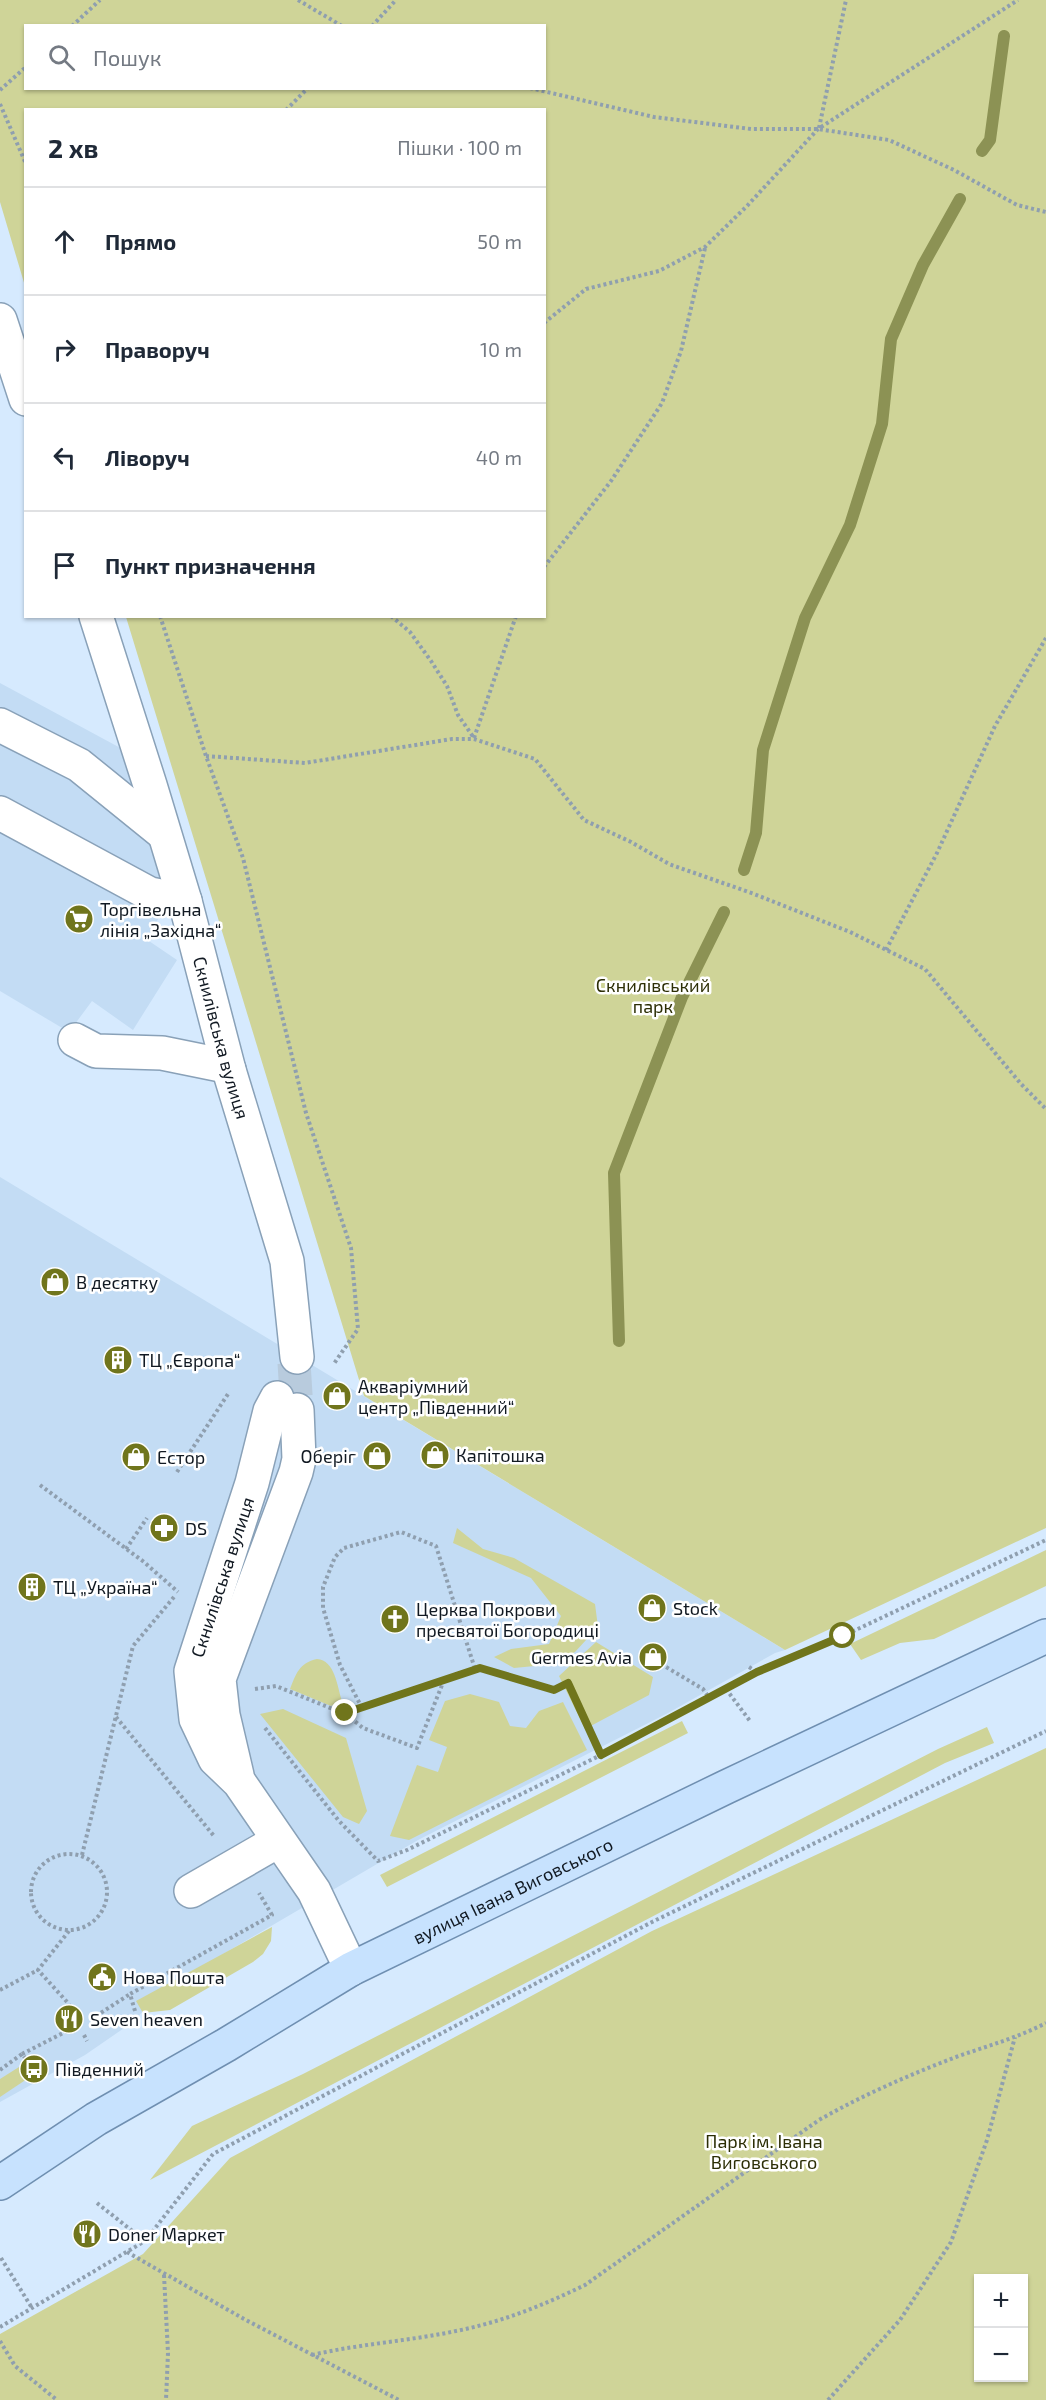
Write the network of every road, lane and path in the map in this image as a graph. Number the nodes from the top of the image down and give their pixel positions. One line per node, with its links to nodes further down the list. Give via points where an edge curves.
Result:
1 (100, 0): 6 (path)
2 (298, 0): 7 (path)
3 (396, 0): 8 (path)
4 (846, 0): 15 (path)
5 (1018, 0): 15 (path)
6 (74, 24)
7 (339, 24)
8 (374, 24)
9 (24, 69): 10 (path)
10 (0, 90)
11 (306, 90): 14 (path)
12 (539, 90): 15 (path, via 654,117 751,129)
13 (0, 104): 16 (path)
14 (288, 108)
15 (818, 129): 17 (path, via 889,140 1017,205); 18 (path)
16 (24, 159)
17 (1046, 212)
18 (705, 247): 20 (path, via 659,272 586,289); 22 (path, via 681,351 662,403 611,481)
19 (0, 320): 21 (street)
20 (546, 321)
21 (24, 393)
22 (546, 564)
23 (97, 618): 32 (street, Скнилівська вулиця)
24 (161, 618): 30 (path)
25 (393, 618): 29 (path, via 410,632 431,661)
26 (515, 618): 29 (path)
27 (1046, 638): 34 (path, via 995,726 937,853)
28 (0, 724): 32 (street, via 79,765)
29 (474, 739): 30 (path, via 452,739 305,763); 34 (path, via 535,759 584,820 669,864 818,919)
30 (206, 756): 39 (path, via 243,858 306,1113 351,1248 358,1329)
31 (0, 813): 33 (street, via 150,894)
32 (163, 833): 33 (street, Скнилівська вулиця)
33 (184, 901): 36 (street, Скнилівська вулиця)
34 (886, 950): 37 (path, via 925,969)
35 (75, 1040): 36 (street, via 96,1051 162,1053 226,1066)
36 (229, 1070): 38 (street, Скнилівська вулиця, via 287,1261)
37 (1046, 1109)
38 (297, 1357)
39 (333, 1366)
40 (228, 1394): 42 (path)
41 (287, 1404): 66 (street, Скнилівська вулиця, via 270,1411 252,1483 191,1671 196,1719 216,1759 239,1782)
42 (177, 1472)
43 (40, 1485): 46 (path)
44 (147, 1518): 46 (path)
45 (1046, 1540): 53 (path)
46 (126, 1549): 47 (path)
47 (179, 1592): 48 (path); 60 (path, via 133,1646)
48 (185, 1597)
49 (1046, 1636): 71 (main road, вулиця Івана Виговського)
50 (661, 1664): 57 (path, via 703,1689)
51 (749, 1667): 53 (path)
52 (475, 1670): 54 (path); 58 (path, via 436,1546 401,1532 344,1548 335,1557 323,1587 323,1608 340,1665); 64 (path, via 480,1668 554,1690 568,1683)
53 (757, 1672): 55 (path)
54 (444, 1680): 58 (path); 59 (path, via 417,1749 363,1728)
55 (726, 1689): 57 (path); 61 (path)
56 (245, 1690): 59 (path, via 276,1686)
57 (710, 1699): 64 (path)
58 (362, 1708): 59 (path)
59 (345, 1713)
60 (116, 1717): 65 (path); 67 (path)
61 (750, 1721)
62 (263, 1725): 64 (path, via 339,1821 378,1861)
63 (1046, 1731): 88 (path, via 652,1922 213,2154)
64 (601, 1755)
65 (216, 1838)
66 (278, 1841): 69 (street); 71 (street, Скнилівська вулиця, via 314,1891)
67 (82, 1855): 70 (path, via 101,1870 108,1893 106,1905 92,1924); 70 (path, via 58,1855 47,1861 38,1869 30,1892 32,1904 46,1923)
68 (255, 1885): 74 (path, via 272,1915)
69 (191, 1891)
70 (69, 1931): 72 (path)
71 (351, 1968): 86 (main road, вулиця Івана Виговського, via 96,2119)
72 (38, 1970): 73 (path); 75 (path)
73 (0, 1990)
74 (130, 1994): 76 (path); 77 (path)
75 (72, 2010)
76 (135, 2011)
77 (96, 2016)
78 (1046, 2023): 81 (path)
79 (69, 2030): 83 (path)
80 (84, 2035): 82 (path)
81 (1015, 2037): 95 (path, via 858,2098 819,2120 585,2285 543,2305 456,2331); 99 (path, via 987,2140 951,2242 900,2320)
82 (87, 2041)
83 (22, 2054): 84 (path); 85 (path)
84 (34, 2069)
85 (0, 2070)
86 (0, 2183)
87 (97, 2203): 88 (path)
88 (145, 2241): 89 (path)
89 (127, 2252): 91 (path); 92 (path)
90 (1, 2258): 92 (path)
91 (164, 2275): 95 (path); 97 (path)
92 (32, 2308): 93 (path)
93 (0, 2327)
94 (0, 2341): 96 (path, via 15,2366)
95 (312, 2355): 98 (path)
96 (57, 2400)
97 (166, 2400)
98 (399, 2400)
99 (828, 2400)

